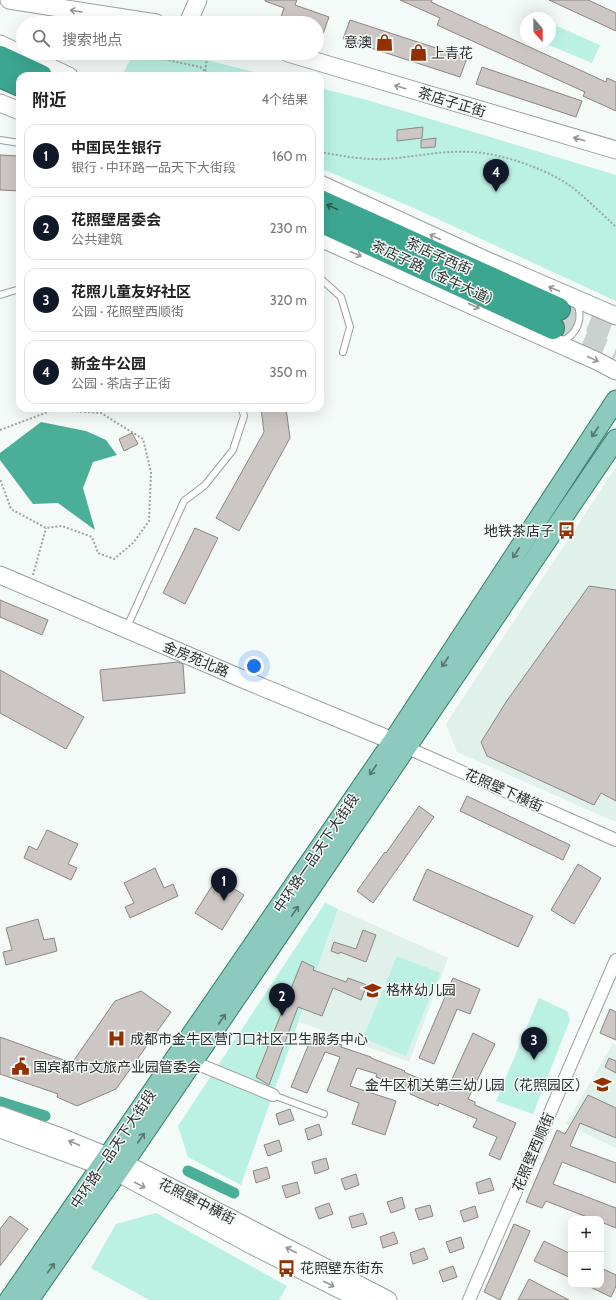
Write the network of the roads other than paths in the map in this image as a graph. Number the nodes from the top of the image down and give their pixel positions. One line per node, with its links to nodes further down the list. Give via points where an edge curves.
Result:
1 (10, 0): 3 (street, one-way to 1)
2 (198, 0): 4 (street)
3 (112, 16)
4 (191, 16)
5 (0, 44): 6 (street)
6 (16, 51)
7 (0, 57): 10 (highway)
8 (34, 60): 11 (street)
9 (312, 60): 20 (street, 茶店子正街, one-way to 9)
10 (32, 72)
11 (60, 72)
12 (0, 76): 13 (highway)
13 (16, 83)
14 (0, 92): 15 (highway)
15 (16, 98)
16 (0, 103): 17 (street)
17 (16, 109)
18 (0, 140): 19 (lane)
19 (16, 143)
20 (616, 150)
21 (324, 186): 29 (street, one-way to 21, via 481,258)
22 (324, 203): 29 (highway, 茶店子西街, one-way to 22)
23 (324, 223): 29 (highway, 茶店子路（金牛大道）)
24 (324, 239): 29 (street, one-way to 29)
25 (324, 282): 30 (lane, via 341,297 350,326)
26 (16, 290): 27 (lane)
27 (0, 295)
28 (616, 316): 29 (street)
29 (560, 319): 31 (street, one-way to 31)
30 (343, 352)
31 (616, 371)
32 (616, 400): 37 (main road, 中环路一品天下大街段, one-way to 37)
33 (243, 412): 36 (lane, via 234,450 206,485 184,501)
34 (616, 439): 37 (main road, 中环路一品天下大街段)
35 (0, 575): 36 (street, 金房苑北路)
36 (126, 629): 37 (street, 金房苑北路)
37 (400, 744): 38 (street, 花照壁下横街); 40 (main road, 中环路一品天下大街段, one-way to 37); 45 (main road, 中环路一品天下大街段, one-way to 45)
38 (616, 840)
39 (616, 960): 50 (street, 花照壁西顺街)
40 (193, 1062): 41 (street); 45 (main road, 中环路一品天下大街段, one-way to 40)
41 (273, 1095): 42 (lane)
42 (324, 1114)
43 (0, 1116): 45 (street, 花照壁中横街, one-way to 43, via 61,1138)
44 (0, 1129): 45 (street, 花照壁中横街)
45 (113, 1165): 46 (main road, 中环路一品天下大街段); 47 (main road, 中环路一品天下大街段, one-way to 45); 48 (street, 花照壁中横街, one-way to 48, via 253,1246); 49 (street, 花照壁中横街, one-way to 45)
46 (9, 1300)
47 (29, 1300)
48 (361, 1300)
49 (388, 1300)
50 (469, 1300)

